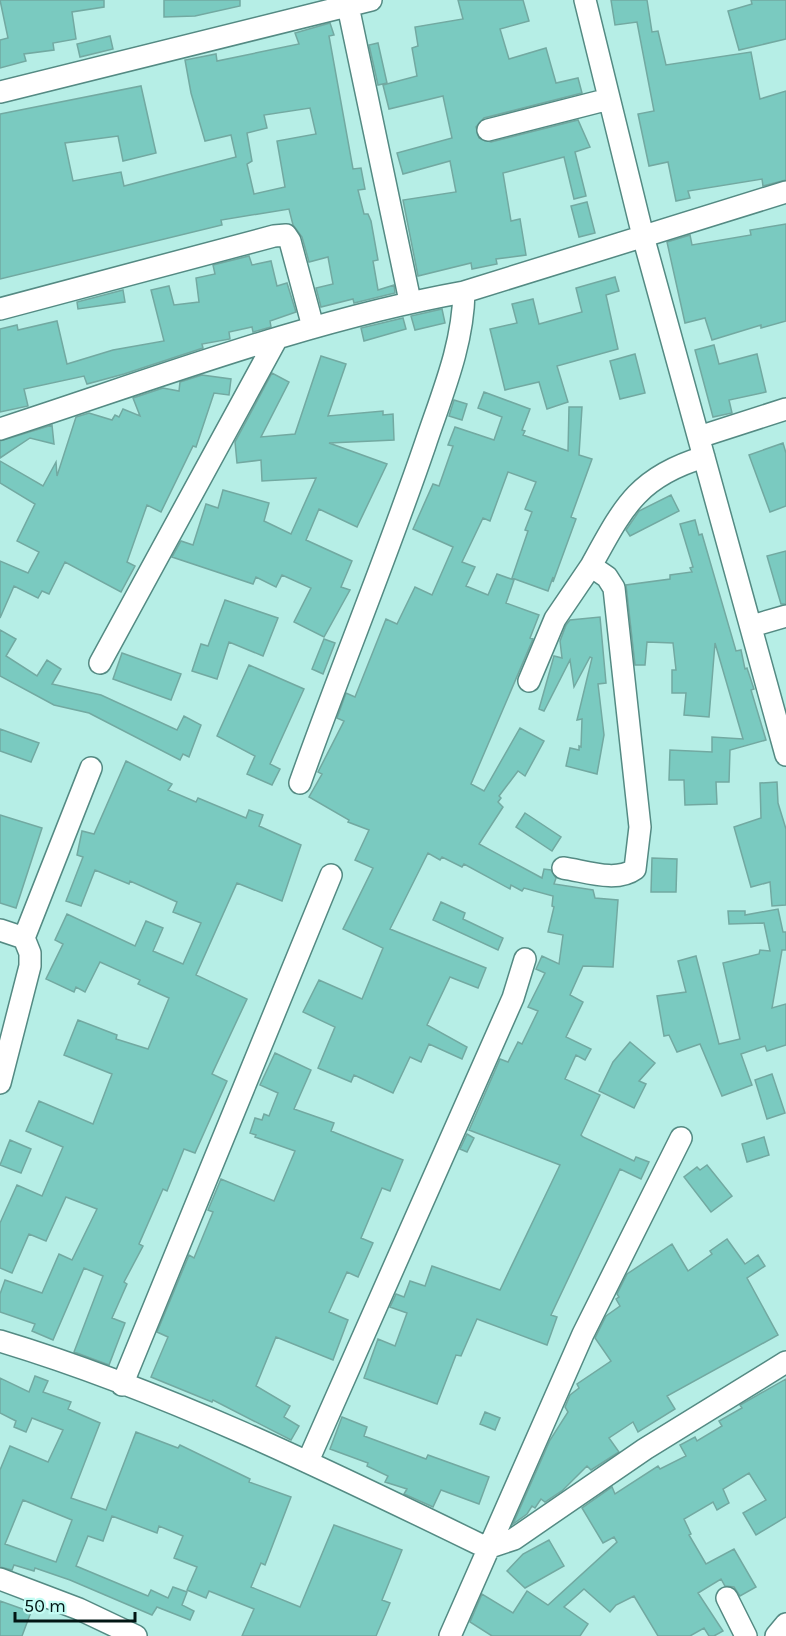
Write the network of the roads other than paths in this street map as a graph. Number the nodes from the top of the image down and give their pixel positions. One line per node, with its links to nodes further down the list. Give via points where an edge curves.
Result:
1 (371, 0): 3 (street)
2 (585, 0): 5 (street)
3 (348, 6): 4 (street); 10 (street)
4 (0, 92)
5 (609, 99): 6 (street); 8 (street)
6 (488, 130)
7 (786, 192): 8 (street)
8 (643, 236): 9 (street); 16 (street)
9 (464, 292): 10 (street); 24 (street, via 454,360)
10 (410, 301): 12 (street)
11 (0, 309): 12 (street, via 286,236)
12 (313, 327): 13 (street)
13 (276, 340): 15 (street); 20 (street)
14 (786, 409): 16 (street)
15 (0, 429)
16 (701, 447): 17 (street, via 687,462 639,489 621,511); 19 (street)
17 (591, 566): 21 (street, via 555,619); 25 (street, via 607,577 614,588 639,839 635,868 626,875)
18 (786, 616): 19 (street)
19 (752, 626): 22 (street)
20 (100, 663)
21 (529, 681)
22 (786, 755)
23 (91, 768): 28 (street)
24 (300, 783)
25 (562, 868)
26 (331, 875): 34 (street)
27 (0, 930): 28 (street)
28 (24, 938): 30 (street, via 30,966)
29 (525, 959): 35 (street, via 508,1008)
30 (0, 1083)
31 (681, 1138): 36 (street, via 583,1334)
32 (0, 1341): 34 (street)
33 (786, 1362): 36 (street, via 645,1449 514,1539)
34 (122, 1385): 35 (street)
35 (308, 1461): 36 (street)
36 (487, 1548): 41 (street)
37 (0, 1579): 40 (street)
38 (727, 1598): 42 (street)
39 (786, 1624): 43 (street)
40 (136, 1636)
41 (450, 1636)
42 (746, 1636)
43 (776, 1636)

